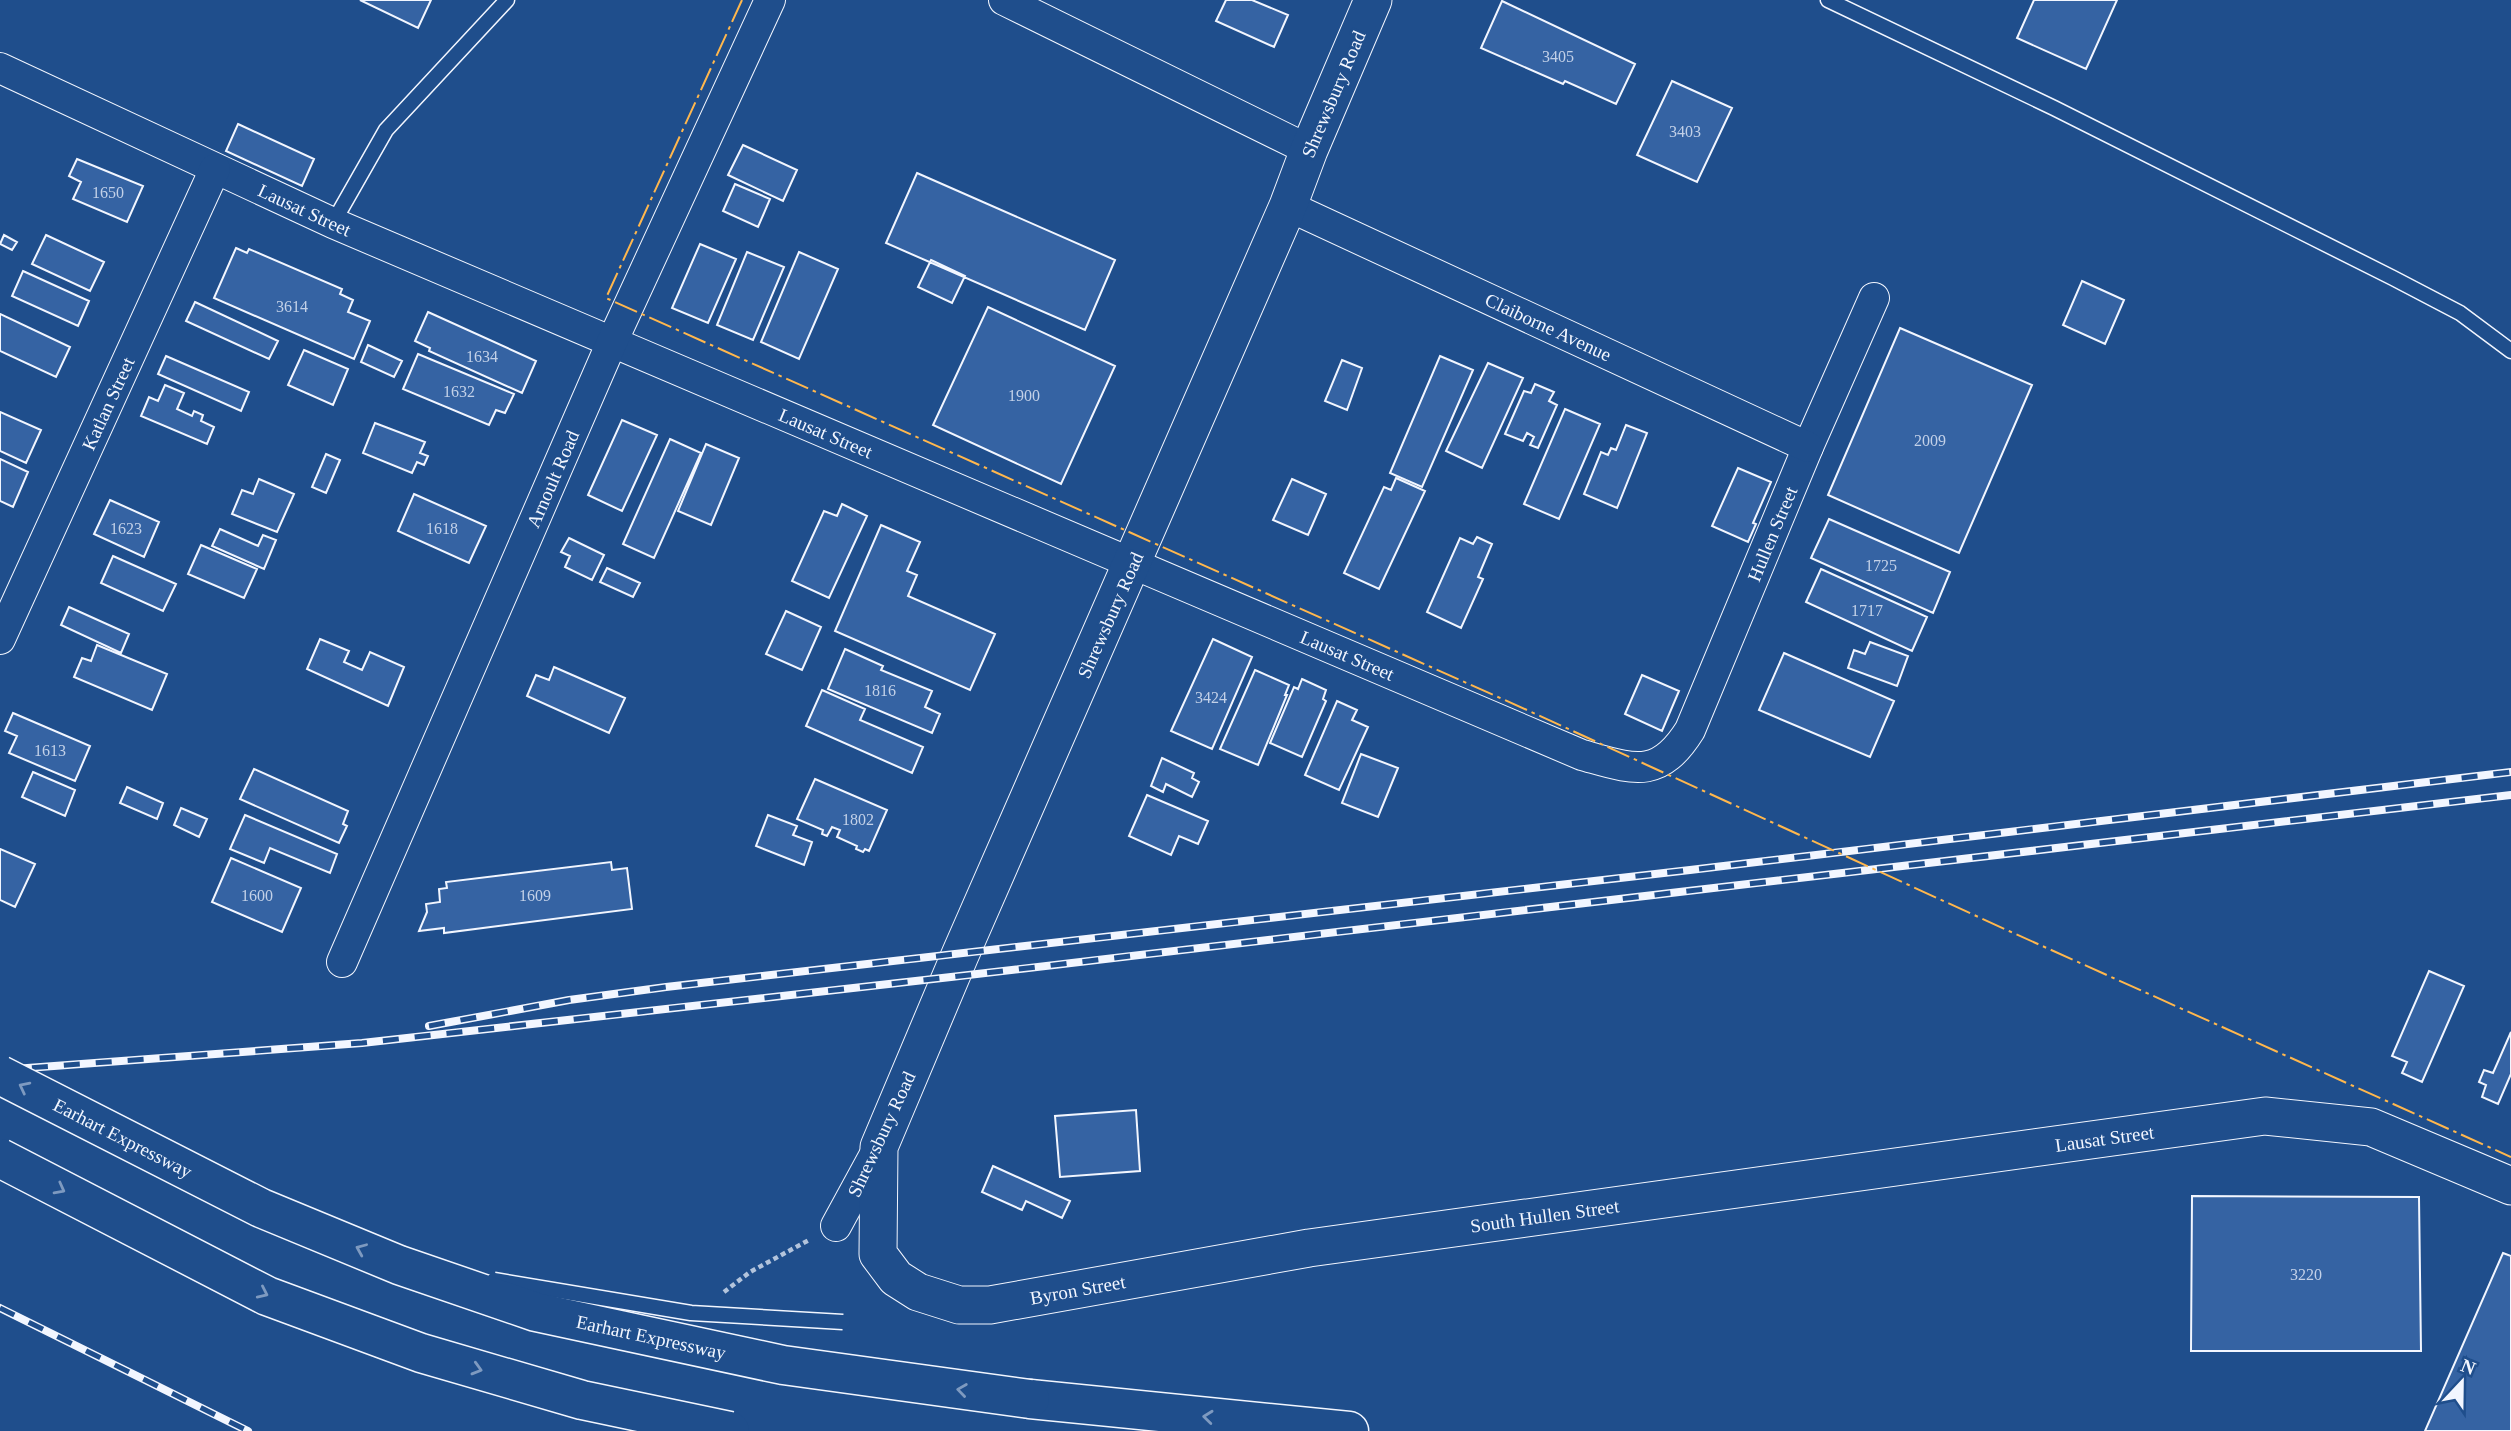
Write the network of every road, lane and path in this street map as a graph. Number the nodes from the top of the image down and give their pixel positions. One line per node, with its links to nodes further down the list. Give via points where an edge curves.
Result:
1 (507, 0): 10 (lane, via 386,130)
2 (770, 0): 12 (street, Arnoult Road)
3 (1004, 0): 7 (street)
4 (1373, 0): 7 (street, Shrewsbury Road)
5 (1828, 0): 13 (lane, via 2393,278 2460,313)
6 (0, 68): 8 (street, Lausat Street)
7 (1309, 150): 9 (street, Shrewsbury Road)
8 (215, 170): 10 (street, Lausat Street); 16 (street, Katlan Street)
9 (1288, 206): 14 (street, Claiborne Avenue); 15 (street, Shrewsbury Road)
10 (333, 223): 12 (street, Lausat Street)
11 (1874, 298): 14 (street, Hullen Street)
12 (612, 342): 15 (street, Lausat Street); 18 (street, Arnoult Road)
13 (2511, 351)
14 (1808, 447): 17 (street, Hullen Street, via 1690,730 1678,750)
15 (1132, 565): 17 (street, Lausat Street, via 1582,755 1629,768); 20 (street, Shrewsbury Road)
16 (0, 639)
17 (1660, 764)
18 (342, 962)
19 (0, 1075): 26 (highway, Earhart Expressway, one-way to 19, bridge, via 261,1208)
20 (879, 1147): 24 (street, Shrewsbury Road); 25 (street, Byron Street, via 878,1254 896,1278 918,1292 959,1305 990,1304)
21 (0, 1158): 28 (highway, one-way to 28, bridge, via 267,1296 448,1361 582,1400)
22 (2511, 1186): 23 (street, Lausat Street, via 2371,1127 2266,1116)
23 (1688, 1196): 25 (street, South Hullen Street)
24 (836, 1226)
25 (1400, 1235)
26 (399, 1265): 27 (lane, bridge, via 691,1312); 29 (highway, Earhart Expressway, one-way to 26, bridge, via 1030,1399 783,1365 536,1312)
27 (843, 1322)
28 (730, 1431)
29 (1349, 1431)

